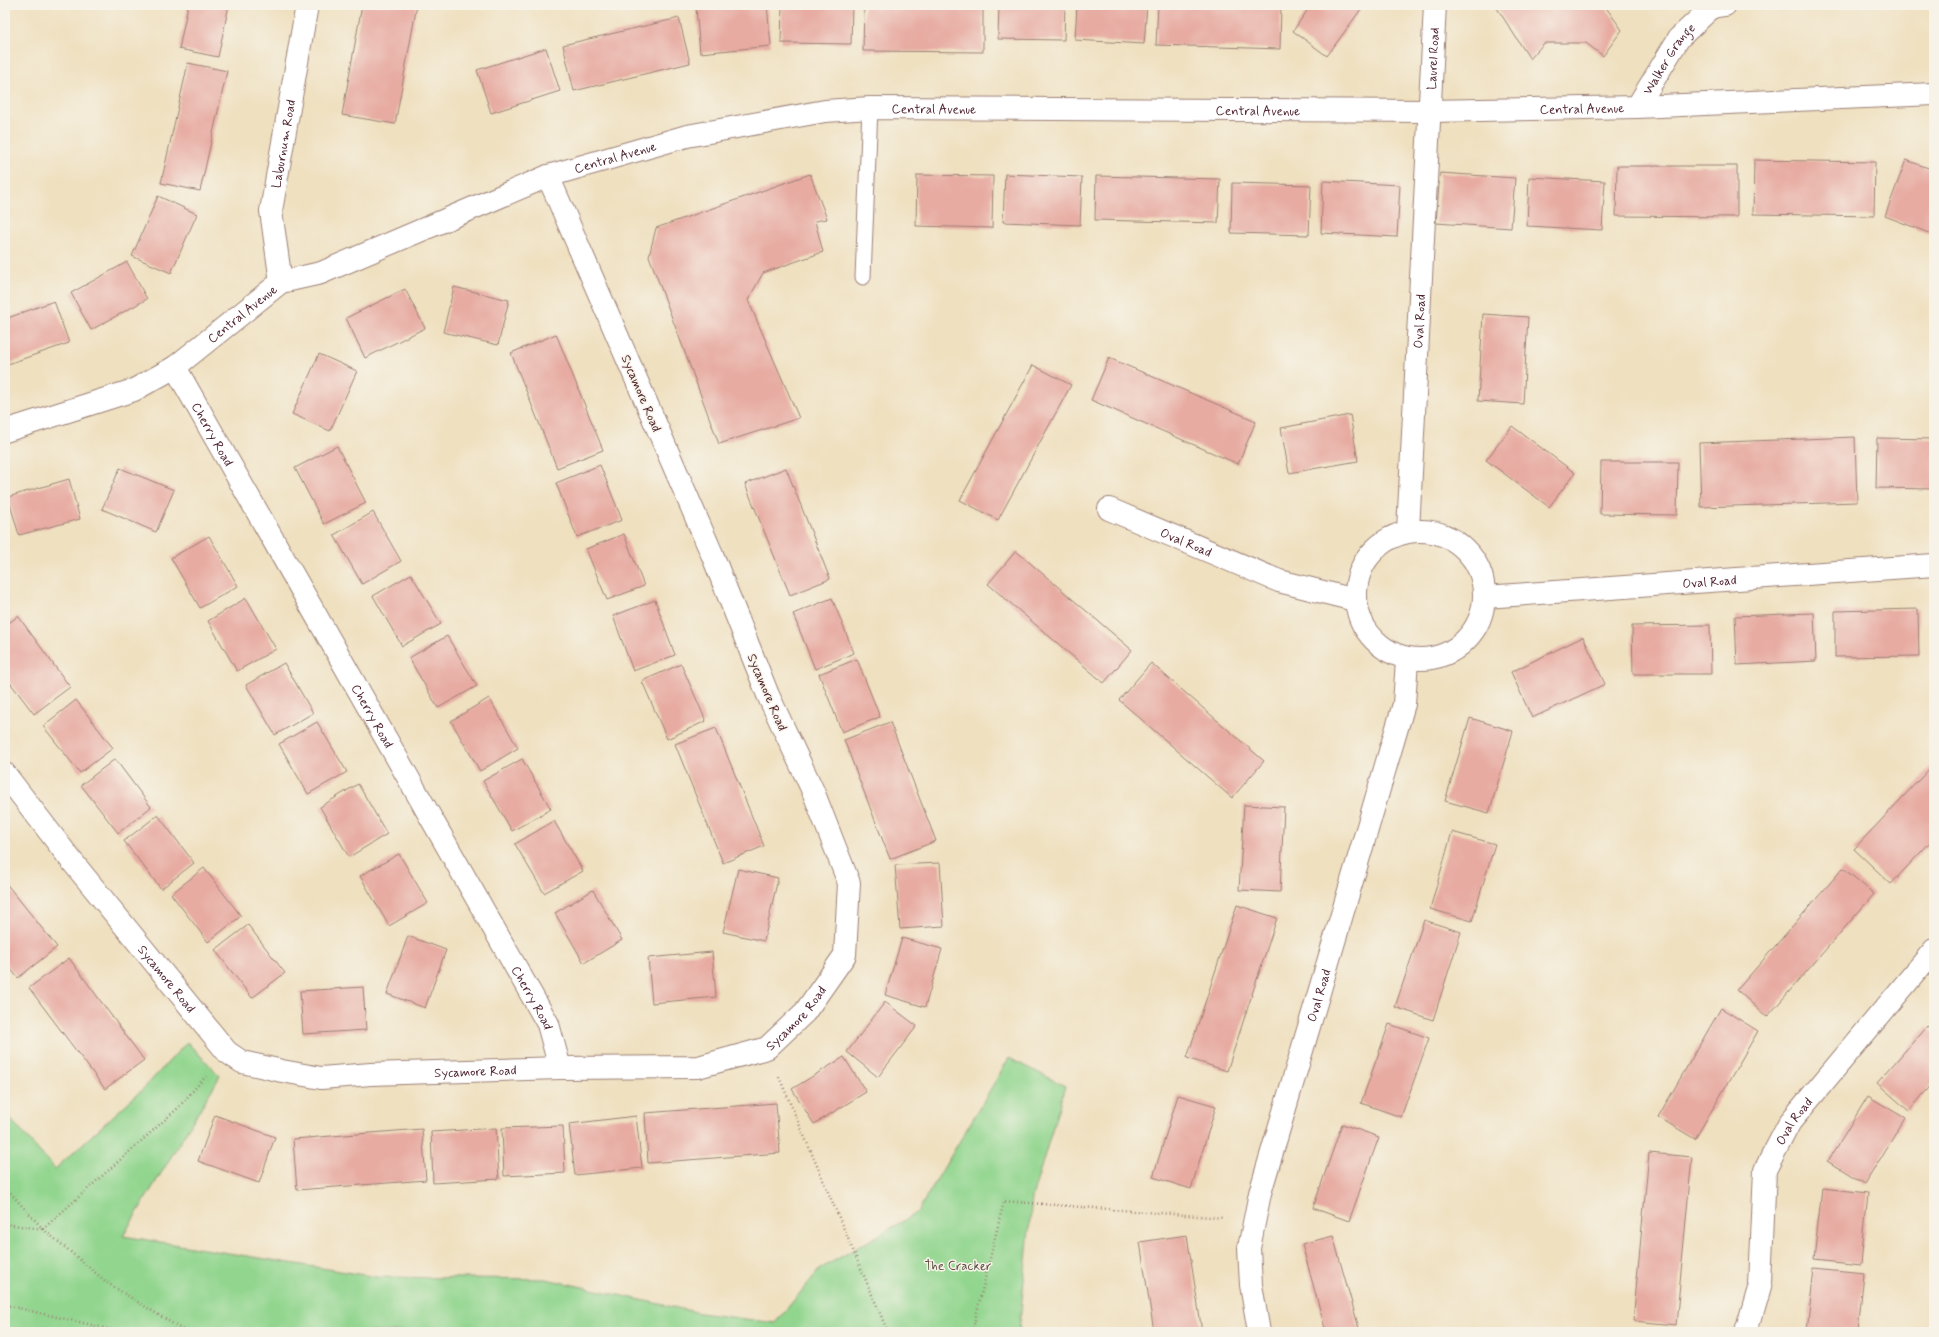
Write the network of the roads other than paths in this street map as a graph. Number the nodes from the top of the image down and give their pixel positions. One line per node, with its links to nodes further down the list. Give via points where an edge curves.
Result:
1 (307, 5): 10 (street, Laburnum Road, via 271,211)
2 (1436, 5): 7 (street, Laurel Road)
3 (1725, 5): 5 (street, Walker Grange, via 1712,7 1679,38)
4 (1932, 97): 5 (street, Central Avenue)
5 (1637, 107): 7 (street, Central Avenue)
6 (870, 108): 7 (street, Central Avenue); 8 (street, Central Avenue, via 825,111 686,136); 9 (lane)
7 (1430, 111): 14 (street, Oval Road)
8 (548, 176): 10 (street, Central Avenue, via 321,273); 21 (street, Sycamore Road, via 709,547 768,695 813,791 849,883 845,955 805,1012 767,1048 698,1067)
9 (863, 277)
10 (281, 282): 11 (street, Central Avenue)
11 (175, 367): 12 (street, Central Avenue, via 134,390); 21 (street, Cherry Road, via 548,1024)
12 (5, 431)
13 (1109, 509): 17 (street, Oval Road, via 1279,581)
14 (1408, 531): 16 (street, via 1437,532 1462,546 1480,569); 17 (street, via 1380,544 1360,569)
15 (1934, 565): 16 (street, Oval Road)
16 (1485, 597): 18 (street, via 1473,633 1444,656)
17 (1355, 600): 18 (street, via 1367,632 1381,648)
18 (1407, 660): 22 (street, Oval Road, via 1404,704 1254,1220 1249,1248 1250,1285)
19 (5, 774): 21 (street, Sycamore Road, via 71,860 227,1052 242,1062 321,1078)
20 (1934, 950): 23 (street, Oval Road, via 1790,1122 1765,1170 1760,1284)
21 (560, 1068)
22 (1259, 1332)
23 (1746, 1332)

